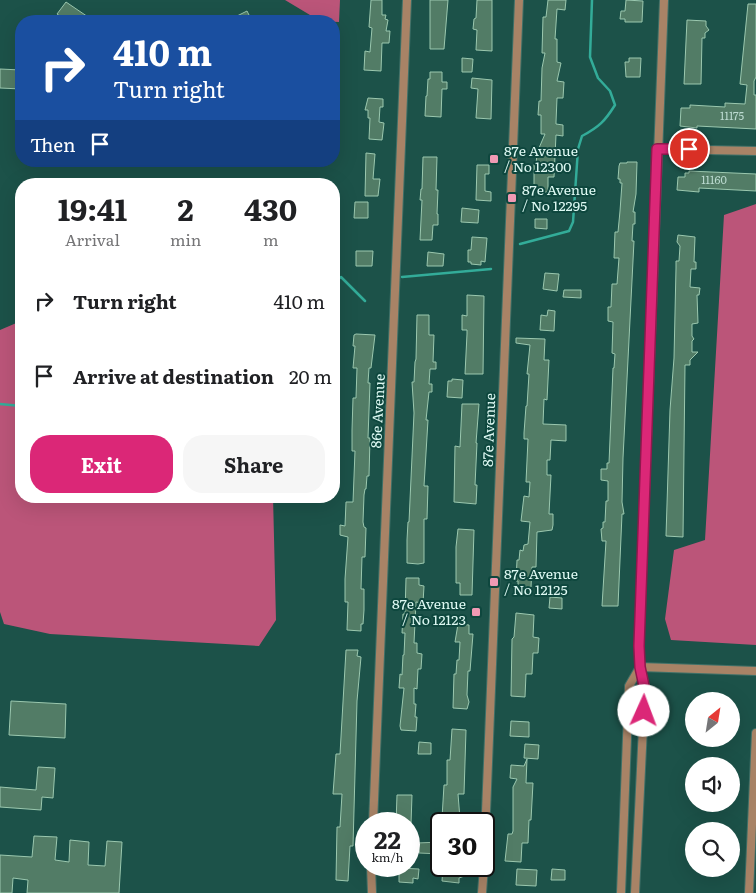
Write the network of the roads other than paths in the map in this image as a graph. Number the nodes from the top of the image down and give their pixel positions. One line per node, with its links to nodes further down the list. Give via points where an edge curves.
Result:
1 (407, 0): 9 (street, 86e Avenue)
2 (519, 0): 10 (street, 87e Avenue)
3 (664, 0): 4 (street)
4 (657, 149): 5 (street); 6 (street)
5 (756, 152)
6 (640, 667): 7 (street); 15 (street, via 629,686); 16 (street, via 644,686)
7 (756, 671)
8 (756, 733): 17 (street)
9 (373, 812)
10 (486, 812)
11 (371, 877): 13 (street)
12 (483, 877): 14 (street)
13 (372, 893)
14 (482, 893)
15 (621, 893)
16 (636, 893)
17 (749, 893)

